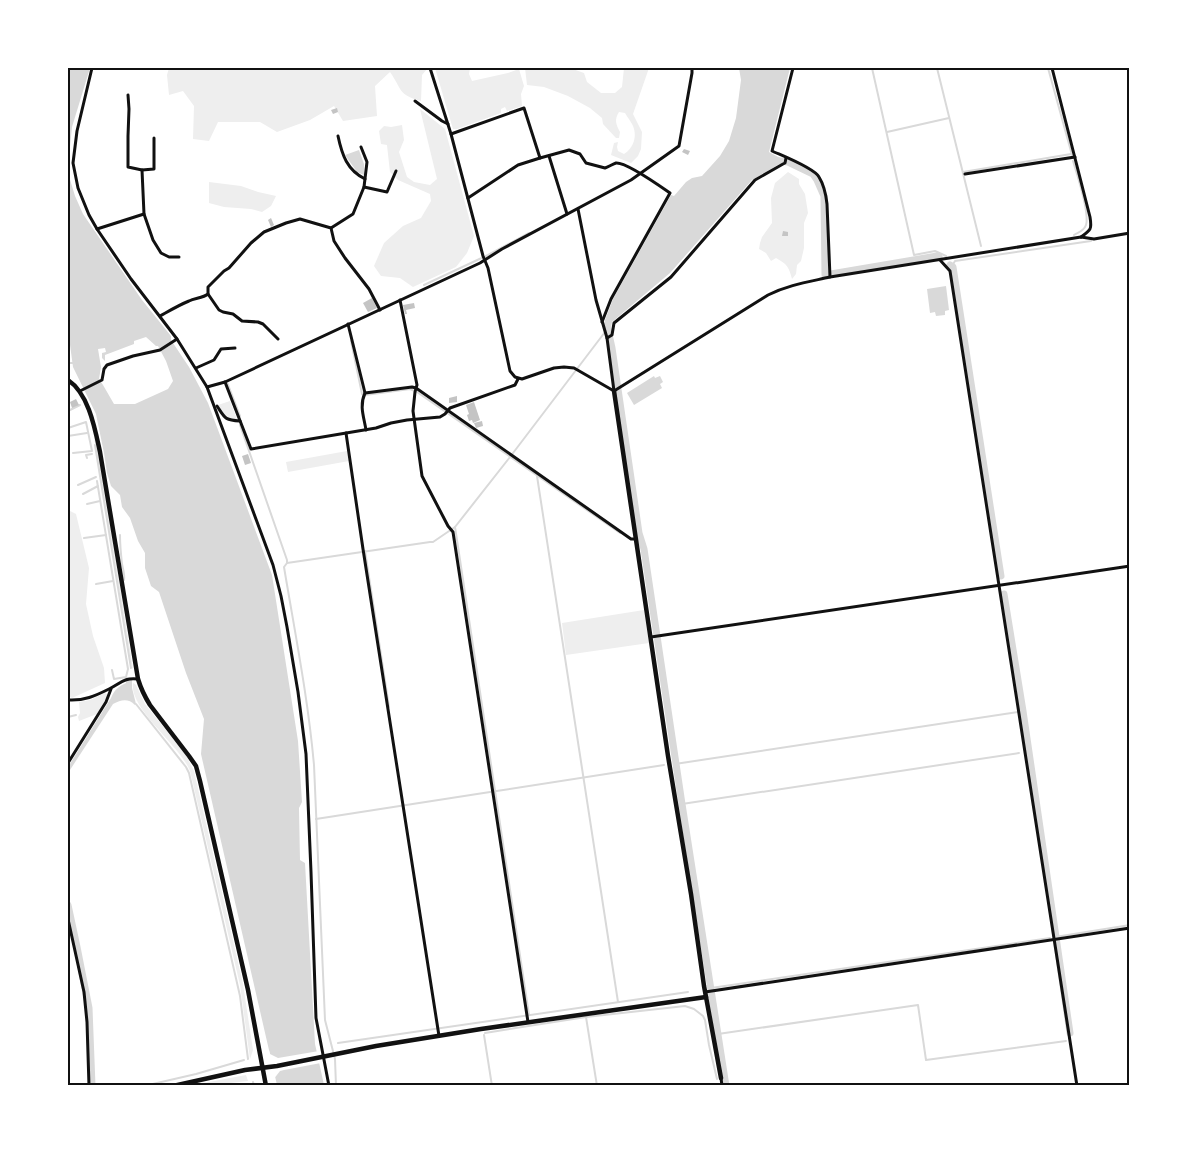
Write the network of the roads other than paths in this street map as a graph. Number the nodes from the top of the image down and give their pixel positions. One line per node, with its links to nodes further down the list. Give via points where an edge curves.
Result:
1 (90, 68): 28 (street, via 73,163 78,188)
2 (430, 68): 8 (street)
3 (692, 68): 19 (street, via 679,146)
4 (793, 68): 16 (street, via 772,150)
5 (1052, 68): 14 (street)
6 (128, 95): 17 (street, via 128,167)
7 (415, 101): 8 (street)
8 (448, 125): 9 (street)
9 (452, 134): 15 (street, via 524,108); 23 (street)
10 (338, 136): 21 (street, via 347,164)
11 (154, 138): 17 (street, via 154,169)
12 (361, 147): 21 (street, via 367,162)
13 (549, 156): 15 (street); 19 (street, via 569,150 580,154 586,163 605,168 616,163); 26 (street)
14 (1075, 157): 20 (street); 30 (street, via 1091,227)
15 (540, 158): 23 (street, via 518,165)
16 (785, 160): 34 (street, via 818,176 822,185 827,204); 41 (street, via 755,180 671,277 614,323 612,335)
17 (142, 170): 25 (street)
18 (396, 171): 22 (street, via 387,192)
19 (640, 174): 24 (street); 39 (street, via 670,193 611,299)
20 (965, 174)
21 (365, 179): 22 (street)
22 (364, 187): 27 (street, via 353,214)
23 (468, 198): 32 (street)
24 (578, 209): 26 (street); 39 (street)
25 (144, 214): 28 (street); 31 (street, via 161,253)
26 (567, 214): 32 (street)
27 (332, 228): 35 (street, via 300,219 264,232 208,287); 37 (street, via 334,241)
28 (96, 229): 38 (street)
29 (1130, 233): 30 (street)
30 (1081, 238): 33 (street)
31 (179, 257)
32 (484, 258): 36 (street); 46 (street, via 508,367)
33 (940, 260): 34 (street); 62 (street, via 950,271)
34 (829, 274): 50 (street, via 768,295)
35 (208, 294): 38 (street); 42 (street, via 219,310 242,321 263,324)
36 (400, 300): 37 (street); 51 (street)
37 (380, 310): 40 (street)
38 (160, 316): 43 (street)
39 (602, 322): 41 (street)
40 (348, 324): 48 (street); 53 (street)
41 (608, 336): 50 (street)
42 (278, 339)
43 (176, 340): 45 (street); 52 (street, via 160,350 106,366 102,380)
44 (235, 348): 45 (street, via 221,349 214,360)
45 (196, 368): 49 (street)
46 (518, 379): 50 (street, via 554,368 574,368); 55 (street, via 515,385)
47 (68, 380): 52 (street)
48 (225, 382): 49 (street); 57 (street)
49 (207, 387): 54 (street)
50 (616, 389): 60 (street)
51 (416, 390): 53 (street, via 412,387); 55 (street); 56 (street)
52 (80, 391): 64 (street, via 93,421 100,452)
53 (364, 394): 58 (street, via 362,406)
54 (214, 404): 57 (street, via 226,419); 74 (street, via 282,596 306,754 316,1018)
55 (446, 412): 56 (street, via 440,417); 60 (street, via 631,539)
56 (414, 420): 58 (street); 72 (street, via 422,476 452,532)
57 (240, 421): 59 (street, via 252,449)
58 (366, 430): 59 (street)
59 (346, 433): 73 (street)
60 (636, 539): 63 (street)
61 (1130, 566): 62 (street)
62 (999, 586): 63 (street); 70 (street)
63 (651, 637): 71 (street)
64 (135, 679): 65 (street, via 125,679); 75 (street, via 196,766 248,990)
65 (110, 688): 66 (street, via 78,701); 67 (street, via 106,702)
66 (68, 700)
67 (68, 763)
68 (68, 919): 77 (street, via 84,992)
69 (1130, 928): 70 (street)
70 (1056, 939): 71 (street); 82 (street)
71 (709, 993): 72 (street); 76 (street)
72 (527, 1017): 73 (street)
73 (439, 1036): 74 (street)
74 (324, 1056): 75 (street); 80 (street)
75 (262, 1068): 78 (street); 79 (street)
76 (721, 1078): 81 (street)
77 (89, 1086)
78 (173, 1086)
79 (266, 1086)
80 (329, 1086)
81 (722, 1086)
82 (1076, 1086)

